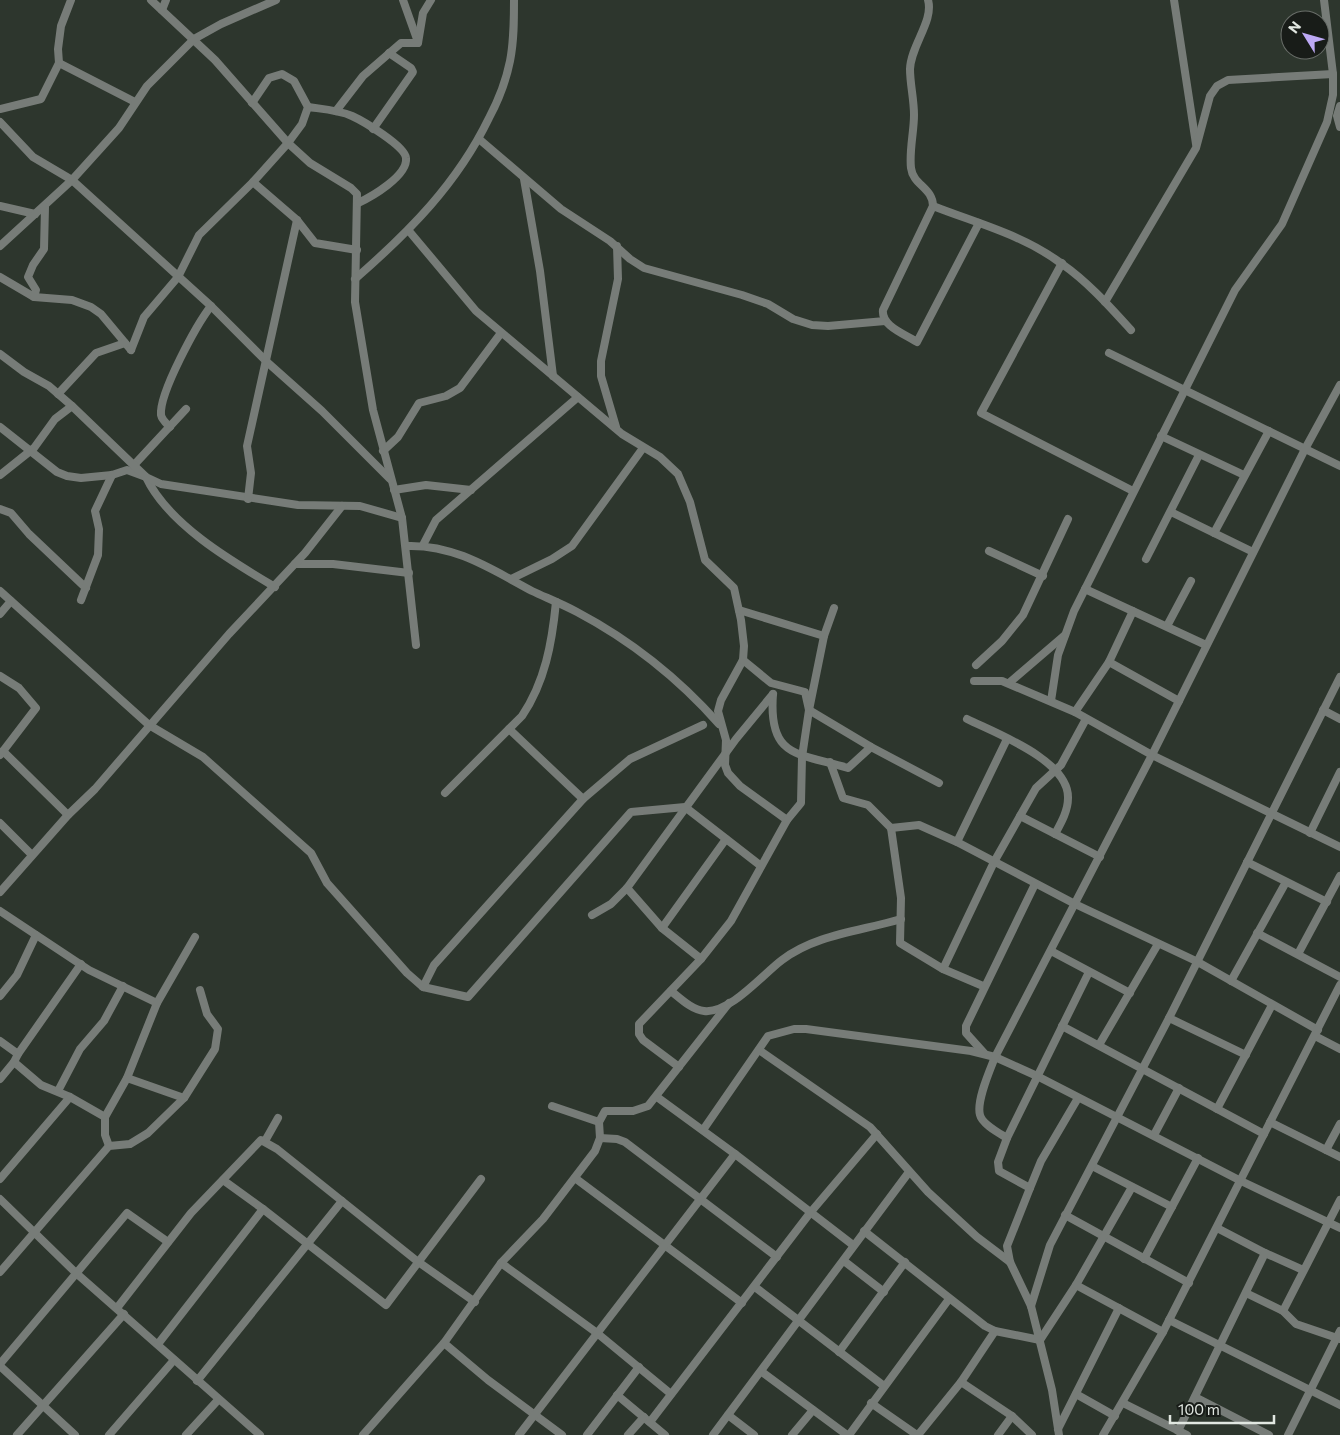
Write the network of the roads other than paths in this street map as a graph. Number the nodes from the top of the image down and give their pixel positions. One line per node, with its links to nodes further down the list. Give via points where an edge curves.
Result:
1 (71, 0): 15 (street, via 61,26)
2 (151, 0): 11 (street)
3 (166, 0): 11 (street)
4 (276, 0): 12 (street, via 221,24)
5 (403, 0): 13 (street)
6 (431, 0): 13 (street, via 423,12)
7 (514, 0): 26 (street, via 510,63 498,100)
8 (928, 0): 34 (street, via 928,17 915,45 910,68 914,113 911,170 914,180 932,196)
9 (1174, 0): 28 (street)
10 (1324, 0): 16 (street)
11 (162, 10): 12 (street)
12 (194, 40): 17 (street); 18 (street)
13 (418, 43): 14 (street, via 401,43)
14 (389, 53): 22 (street, via 363,76); 25 (street, via 413,72)
15 (59, 63): 17 (street); 21 (street, via 41,99)
16 (1333, 74): 28 (street, via 1228,80 1217,86 1210,96); 59 (street, via 1328,122 1282,224 1235,290)
17 (135, 102): 30 (street, via 119,128)
18 (252, 103): 20 (street, via 270,78 282,74 294,81); 27 (street)
19 (1340, 106): 24 (street, via 1337,116)
20 (308, 107): 22 (street); 27 (street, via 302,124)
21 (0, 110)
22 (336, 111): 25 (street, via 352,116)
23 (0, 122): 30 (street, via 33,157)
24 (1340, 127)
25 (373, 129): 32 (street, via 395,144 406,158 405,165 394,179)
26 (479, 139): 29 (street); 39 (street, via 456,175)
27 (288, 143): 31 (street); 32 (street, via 310,163 355,191)
28 (1196, 148): 48 (street)
29 (524, 179): 41 (street, via 579,222); 57 (street)
30 (72, 180): 35 (street); 45 (street)
31 (253, 182): 37 (street); 45 (street, via 200,235)
32 (358, 203): 42 (street)
33 (0, 206): 36 (street)
34 (933, 206): 38 (street); 50 (street, via 883,310)
35 (45, 207): 36 (street); 47 (street, via 44,249 28,277 36,290)
36 (36, 214): 40 (street)
37 (297, 220): 42 (street, via 315,243); 56 (street)
38 (979, 222): 43 (street); 50 (street, via 917,342)
39 (409, 231): 46 (street); 52 (street, via 476,311)
40 (0, 246)
41 (617, 246): 50 (street, via 644,268 742,295 812,325); 66 (street, via 618,279 601,361 601,376)
42 (357, 250): 46 (street)
43 (1062, 263): 48 (street); 83 (street, via 981,413)
44 (0, 277): 47 (street)
45 (178, 277): 49 (street); 53 (street, via 144,317 131,350)
46 (355, 279): 72 (street, via 355,302)
47 (34, 297): 53 (street, via 72,300 91,307)
48 (1105, 302): 51 (street)
49 (211, 306): 56 (street); 65 (street, via 193,334 168,389 161,416)
50 (885, 322)
51 (1132, 330)
52 (501, 333): 57 (street); 72 (street, via 460,388 446,396 419,403 398,437)
53 (125, 343): 60 (street, via 96,353)
54 (1110, 353): 59 (street)
55 (0, 354): 60 (street)
56 (267, 362): 80 (street, via 322,411); 84 (street, via 247,446 251,473)
57 (553, 376): 61 (street)
58 (1340, 385): 70 (street)
59 (1185, 389): 67 (street); 68 (street)
60 (58, 394): 62 (street)
61 (578, 397): 66 (street); 82 (street)
62 (72, 406): 71 (street, via 55,419); 74 (street)
63 (186, 409): 65 (street)
64 (0, 427): 71 (street)
65 (170, 427): 74 (street)
66 (616, 428): 69 (street)
67 (1269, 431): 70 (street); 78 (street)
68 (1161, 436): 73 (street); 83 (street)
69 (643, 448): 99 (street, via 572,546); 109 (street, via 678,474 690,502 705,560 734,588)
70 (1305, 449): 75 (street); 94 (street)
71 (31, 450): 76 (street); 77 (street, via 57,472 67,476)
72 (383, 451): 80 (street)
73 (1200, 455): 78 (street); 87 (street)
74 (134, 465): 79 (street)
75 (1340, 466)
76 (0, 475)
77 (112, 475): 79 (street, via 127,470); 102 (street, via 95,511 98,554)
78 (1244, 475): 90 (street)
79 (146, 477): 84 (street, via 170,486); 101 (street, via 156,495 182,521 232,561)
80 (392, 482): 81 (street)
81 (394, 490): 82 (street, via 426,485); 88 (street)
82 (471, 490): 91 (street, via 436,520)
83 (1134, 490): 103 (street)
84 (248, 499): 85 (street)
85 (342, 506): 88 (street, via 360,506); 96 (street)
86 (0, 509): 102 (street, via 11,513)
87 (1171, 512): 90 (street); 95 (street)
88 (402, 518): 92 (street)
89 (1068, 519): 98 (street)
90 (1214, 533): 94 (street)
91 (423, 545): 92 (street); 99 (street, via 460,554)
92 (406, 546): 97 (street)
93 (989, 551): 98 (street)
94 (1253, 552): 116 (street)
95 (1146, 559)
96 (295, 564): 97 (street, via 333,564); 101 (street)
97 (409, 572): 115 (street)
98 (1042, 576): 119 (street, via 1014,628)
99 (511, 579): 107 (street)
100 (1191, 582): 112 (street)
101 (275, 587): 134 (street)
102 (86, 588): 105 (street)
103 (1085, 589): 110 (street); 113 (street)
104 (0, 591): 106 (street)
105 (81, 600)
106 (11, 601): 111 (street); 134 (street)
107 (556, 602): 136 (street, via 652,661 689,692); 137 (street, via 552,638 540,684 531,703)
108 (834, 608): 114 (street)
109 (739, 610): 114 (street); 117 (street)
110 (1133, 611): 112 (street); 118 (street)
111 (0, 614)
112 (1167, 626): 116 (street)
113 (1065, 634): 123 (street); 126 (street, via 1058,654)
114 (824, 636): 128 (street)
115 (416, 645)
116 (1206, 646): 127 (street)
117 (743, 660): 124 (street); 136 (street, via 719,706)
118 (1109, 662): 127 (street); 130 (street)
119 (976, 665)
120 (0, 676): 140 (street, via 19,688 36,708)
121 (1340, 676): 129 (street)
122 (974, 681): 123 (street)
123 (1009, 683): 126 (street)
124 (774, 684): 125 (street); 128 (street, via 805,692)
125 (773, 694): 142 (street); 143 (street, via 773,718 780,740 791,752)
126 (1051, 701): 130 (street)
127 (1179, 701): 141 (street)
128 (809, 710): 139 (street); 143 (street)
129 (1323, 710): 131 (street); 152 (street)
130 (1075, 712): 133 (street)
131 (1340, 718)
132 (967, 719): 138 (street)
133 (1086, 719): 141 (street); 145 (street, via 1067,757)
134 (149, 725): 153 (street, via 95,789); 197 (street, via 203,757 310,853 326,883)
135 (703, 725): 150 (street, via 630,759)
136 (720, 725): 142 (street, via 726,740)
137 (509, 730): 149 (street); 150 (street)
138 (1007, 739): 145 (street); 161 (street)
139 (871, 747): 144 (street, via 848,768); 147 (street)
140 (2, 753): 153 (street)
141 (1152, 754): 152 (street); 164 (street)
142 (726, 756): 151 (street); 155 (street, via 725,765 733,780)
143 (802, 757): 144 (street); 155 (street, via 802,796 797,809)
144 (830, 762): 157 (street, via 843,798 868,806)
145 (1056, 770): 154 (street, via 1036,788); 159 (street, via 1069,797)
146 (1340, 772): 148 (street)
147 (940, 783)
148 (1338, 783): 158 (street)
149 (445, 793)
150 (584, 799): 197 (street, via 434,965)
151 (685, 807): 160 (street); 171 (street); 197 (street, via 631,812 468,997)
152 (1270, 814): 158 (street); 166 (street)
153 (68, 815): 163 (street)
154 (1020, 816): 159 (street); 165 (street)
155 (787, 820): 167 (street)
156 (0, 824): 163 (street)
157 (892, 828): 161 (street, via 919,825); 177 (street)
158 (1310, 833): 162 (street)
159 (1055, 834): 164 (street)
160 (726, 839): 167 (street); 178 (street)
161 (956, 842): 165 (street)
162 (1340, 847)
163 (32, 854): 172 (street)
164 (1100, 857): 174 (street)
165 (994, 862): 170 (street); 188 (street)
166 (1247, 862): 169 (street); 186 (street)
167 (761, 866): 185 (street, via 731,921)
168 (1340, 876): 173 (street)
169 (1286, 882): 173 (street); 179 (street)
170 (1035, 884): 174 (street); 196 (street)
171 (627, 888): 176 (street, via 611,904); 178 (street)
172 (0, 892)
173 (1326, 902): 184 (street)
174 (1075, 904): 182 (street); 183 (street)
175 (0, 911): 180 (street)
176 (592, 915)
177 (901, 919): 188 (street, via 900,943); 203 (street, via 826,938 797,950)
178 (662, 928): 185 (street)
179 (1257, 933): 184 (street); 192 (street)
180 (36, 935): 187 (street); 194 (street)
181 (195, 937): 202 (street)
182 (1158, 944): 186 (street); 200 (street)
183 (1051, 950): 189 (street); 215 (street)
184 (1298, 954): 190 (street)
185 (701, 959): 199 (street)
186 (1196, 961): 192 (street); 205 (street)
187 (81, 964): 195 (street); 212 (street)
188 (942, 969): 196 (street)
189 (1089, 972): 200 (street); 206 (street)
190 (1340, 977)
191 (0, 982): 194 (street)
192 (1231, 982): 204 (street)
193 (1340, 985): 207 (street)
194 (8, 986): 201 (street)
195 (123, 986): 202 (street); 223 (street, via 104,1021 80,1049)
196 (984, 986): 213 (street, via 966,1026 966,1033)
197 (423, 987)
198 (200, 990): 226 (street, via 207,1014 219,1035 215,1049)
199 (671, 991): 203 (street, via 689,1005 704,1011); 217 (street, via 641,1020 638,1031 643,1040)
200 (1130, 993): 209 (street)
201 (0, 996)
202 (157, 1003): 220 (street)
203 (729, 1004): 217 (street)
204 (1272, 1006): 207 (street); 214 (street)
205 (1169, 1018): 214 (street); 218 (street)
206 (1062, 1026): 209 (street); 219 (street)
207 (1316, 1033): 210 (street); 234 (street)
208 (0, 1040): 212 (street)
209 (1100, 1045): 218 (street)
210 (1340, 1048)
211 (759, 1050): 213 (street, via 768,1036 794,1029); 236 (street); 237 (street)
212 (18, 1054): 216 (street)
213 (985, 1054): 215 (street)
214 (1246, 1055): 229 (street)
215 (995, 1057): 219 (street); 241 (street, via 980,1099 980,1115)
216 (14, 1062): 221 (street); 223 (street, via 42,1085)
217 (679, 1067): 224 (street)
218 (1143, 1068): 222 (street); 230 (street)
219 (1037, 1076): 227 (street); 241 (street)
220 (127, 1078): 226 (street); 231 (street)
221 (0, 1079)
222 (1178, 1088): 229 (street); 239 (street)
223 (58, 1091): 225 (street)
224 (657, 1096): 233 (street, via 642,1110 605,1111); 236 (street)
225 (70, 1097): 231 (street); 251 (street)
226 (184, 1098): 243 (street, via 140,1139 121,1147)
227 (1078, 1098): 230 (street); 256 (street, via 1041,1161)
228 (552, 1106): 233 (street)
229 (1218, 1109): 238 (street)
230 (1118, 1116): 239 (street); 248 (street)
231 (106, 1117): 243 (street, via 105,1135)
232 (278, 1118): 242 (street)
233 (599, 1122): 240 (street)
234 (1270, 1122): 238 (street); 244 (street)
235 (1340, 1124): 244 (street)
236 (703, 1130): 245 (street)
237 (877, 1134): 249 (street); 263 (street)
238 (1264, 1134): 254 (street)
239 (1154, 1135): 247 (street)
240 (600, 1138): 250 (street, via 595,1151); 259 (street, via 625,1142)
241 (1007, 1138): 256 (street, via 998,1162 999,1172)
242 (265, 1141): 253 (street, via 261,1140); 258 (street)
243 (109, 1146): 269 (street)
244 (1326, 1150): 246 (street)
245 (735, 1154): 259 (street); 263 (street)
246 (1340, 1157)
247 (1198, 1158): 254 (street); 261 (street)
248 (1092, 1166): 255 (street); 264 (street)
249 (909, 1172): 268 (street); 281 (street, via 977,1237)
250 (575, 1178): 274 (street); 282 (street, via 543,1219)
251 (0, 1179)
252 (481, 1179): 278 (street)
253 (223, 1180): 262 (street); 271 (street)
254 (1241, 1181): 265 (street); 266 (street)
255 (1132, 1187): 261 (street); 270 (street)
256 (1030, 1188): 281 (street, via 1007,1246)
257 (0, 1199): 269 (street)
258 (342, 1200): 272 (street); 278 (street)
259 (701, 1200): 274 (street); 276 (street)
260 (1340, 1200): 265 (street)
261 (1172, 1207): 277 (street)
262 (263, 1209): 272 (street); 305 (street)
263 (810, 1213): 273 (street); 276 (street)
264 (1065, 1215): 270 (street); 294 (street, via 1046,1256)
265 (1328, 1222): 267 (street); 283 (street)
266 (1217, 1228): 275 (street); 286 (street)
267 (1340, 1228)
268 (864, 1230): 273 (street); 280 (street)
269 (34, 1231): 284 (street); 285 (street)
270 (1103, 1236): 277 (street); 287 (street)
271 (168, 1242): 285 (street, via 127,1212); 296 (street)
272 (306, 1244): 278 (street, via 386,1305); 313 (street)
273 (853, 1245): 279 (street)
274 (665, 1247): 293 (street); 302 (street)
275 (1264, 1253): 283 (street); 290 (street)
276 (777, 1257): 288 (street)
277 (1144, 1259): 286 (street)
278 (417, 1261): 292 (street)
279 (844, 1261): 289 (street); 299 (street)
280 (905, 1262): 289 (street); 291 (street)
281 (1010, 1262): 294 (street)
282 (501, 1263): 292 (street); 302 (street)
283 (1303, 1270): 297 (street)
284 (0, 1272)
285 (76, 1273): 296 (street); 310 (street)
286 (1189, 1283): 298 (street)
287 (1076, 1285): 295 (street); 304 (street)
288 (755, 1287): 293 (street); 299 (street)
289 (884, 1292): 308 (street)
290 (1246, 1293): 297 (street); 307 (street)
291 (950, 1299): 300 (street); 315 (street)
292 (475, 1302): 306 (street)
293 (742, 1303): 317 (street)
294 (1031, 1306): 304 (street)
295 (1119, 1308): 301 (street); 318 (street)
296 (120, 1311): 305 (street); 325 (street)
297 (1283, 1311): 303 (street, via 1296,1324)
298 (1170, 1320): 301 (street); 307 (street)
299 (798, 1321): 308 (street); 312 (street)
300 (995, 1331): 304 (street); 314 (street)
301 (1163, 1332): 323 (street)
302 (597, 1333): 311 (street); 327 (street)
303 (1339, 1336): 316 (street)
304 (1040, 1340): 333 (street)
305 (158, 1344): 309 (street)
306 (444, 1344): 327 (street); 339 (street)
307 (1221, 1344): 316 (street); 320 (street)
308 (840, 1352): 315 (street)
309 (174, 1360): 313 (street); 336 (street)
310 (0, 1365): 325 (street)
311 (639, 1367): 317 (street); 319 (street)
312 (762, 1372): 326 (street); 328 (street)
313 (197, 1381): 321 (street)
314 (961, 1382): 329 (street); 349 (street)
315 (884, 1386): 322 (street)
316 (1310, 1389): 324 (street); 355 (street)
317 (671, 1394): 331 (street)
318 (1076, 1394): 330 (street); 333 (street)
319 (618, 1395): 331 (street); 342 (street)
320 (1195, 1397): 332 (street); 354 (street)
321 (218, 1400): 337 (street); 338 (street)
322 (871, 1403): 348 (street); 349 (street)
323 (1123, 1404): 330 (street); 332 (street)
324 (1340, 1405)
325 (42, 1406): 334 (street); 335 (street)
326 (813, 1410): 347 (street); 348 (street)
327 (534, 1415): 340 (street); 341 (street)
328 (728, 1415): 345 (street); 346 (street)
329 (1012, 1416): 350 (street); 351 (street)
330 (1115, 1416): 352 (street)
331 (647, 1419): 343 (street); 344 (street)
332 (1178, 1430): 353 (street)
333 (1058, 1432)
334 (16, 1435)
335 (75, 1435)
336 (109, 1435)
337 (186, 1435)
338 (260, 1435)
339 (363, 1435)
340 (519, 1435)
341 (562, 1435)
342 (587, 1435)
343 (628, 1435)
344 (665, 1435)
345 (713, 1435)
346 (754, 1435)
347 (792, 1435)
348 (848, 1435)
349 (918, 1435)
350 (998, 1435)
351 (1032, 1435)
352 (1103, 1435)
353 (1187, 1435)
354 (1269, 1435)
355 (1288, 1435)

